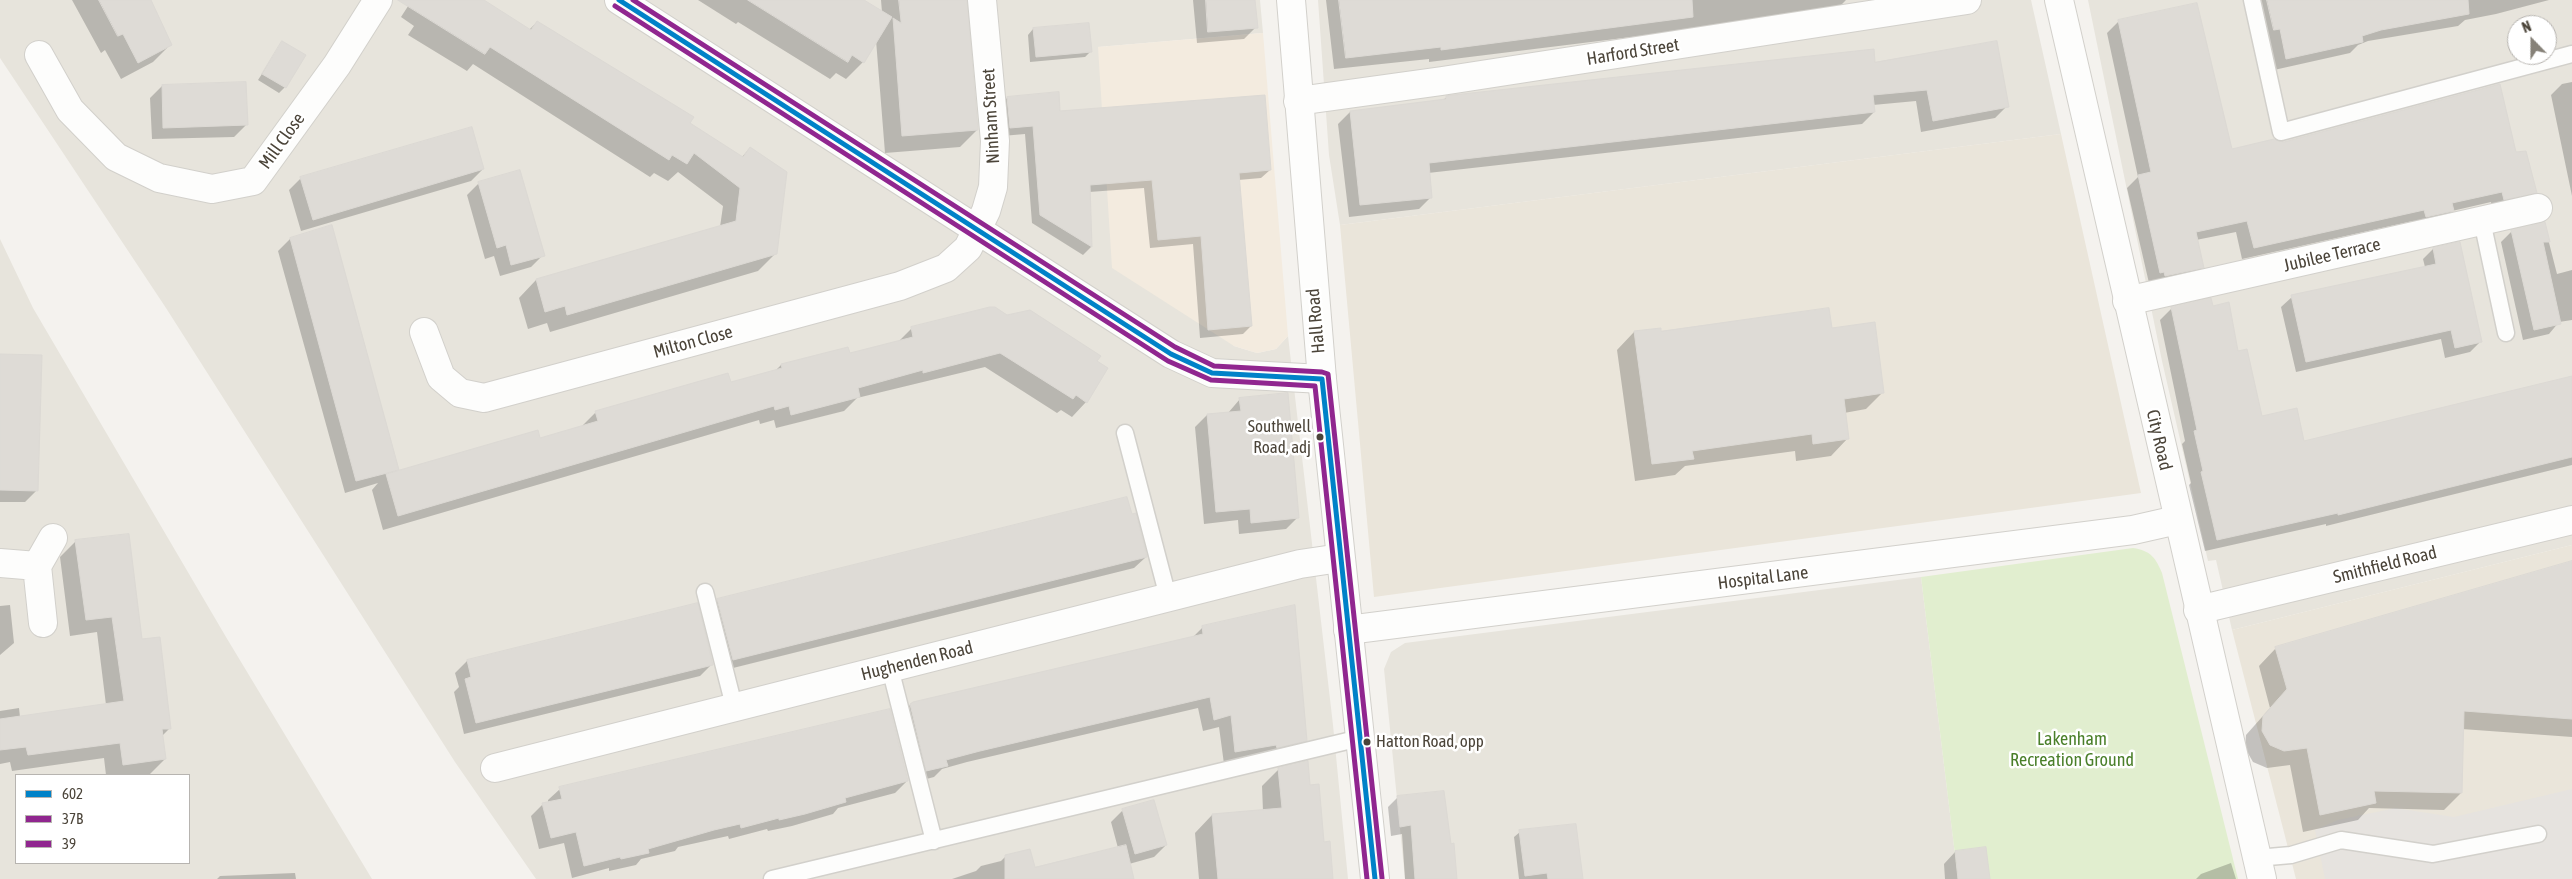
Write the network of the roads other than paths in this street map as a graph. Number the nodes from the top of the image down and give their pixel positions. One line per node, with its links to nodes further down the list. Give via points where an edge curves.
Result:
1 (378, 0): 9 (street, Mill Close, via 337,65 253,181 212,189 159,178 116,157 70,110)
2 (619, 0): 13 (street)
3 (982, 0): 13 (street, Ninham Street, via 995,141 993,187)
4 (1291, 0): 10 (street, Hall Road)
5 (1968, 0): 10 (street, Harford Street, via 1442,82)
6 (2058, 0): 14 (street, City Road)
7 (2252, 0): 8 (lane, via 2281,132)
8 (2572, 54)
9 (39, 55)
10 (1298, 100): 17 (street, Hall Road)
11 (2538, 208): 12 (street, Jubilee Terrace)
12 (2482, 221): 14 (street, Jubilee Terrace); 16 (lane)
13 (977, 230): 15 (street, Milton Close, via 968,248 946,268 926,277 484,398 460,393 441,377); 17 (street, via 1171,354 1212,373)
14 (2126, 301): 19 (street, City Road)
15 (424, 332)
16 (2506, 333)
17 (1322, 379): 22 (street, Hall Road)
18 (1124, 432): 26 (lane)
19 (2177, 520): 27 (street, City Road); 29 (street, Hospital Lane, via 2133,530)
20 (2572, 520): 27 (street, Smithfield Road)
21 (53, 538): 24 (street)
22 (1340, 558): 26 (street, Hughenden Road, via 1300,564); 29 (street, Hall Road)
23 (0, 563): 24 (street)
24 (37, 566): 28 (street)
25 (705, 592): 31 (lane)
26 (1168, 597): 30 (street, Hughenden Road)
27 (2198, 610): 36 (street, City Road)
28 (43, 623)
29 (1348, 630): 32 (street, Hall Road)
30 (890, 668): 31 (street, Hughenden Road); 35 (lane)
31 (734, 706): 33 (street, Hughenden Road)
32 (1360, 738): 35 (lane); 38 (street, Hall Road)
33 (495, 768)
34 (2538, 834): 36 (lane, via 2433,854 2341,840 2291,855)
35 (934, 841): 37 (lane)
36 (2259, 869)
37 (772, 879)
38 (1375, 879)

